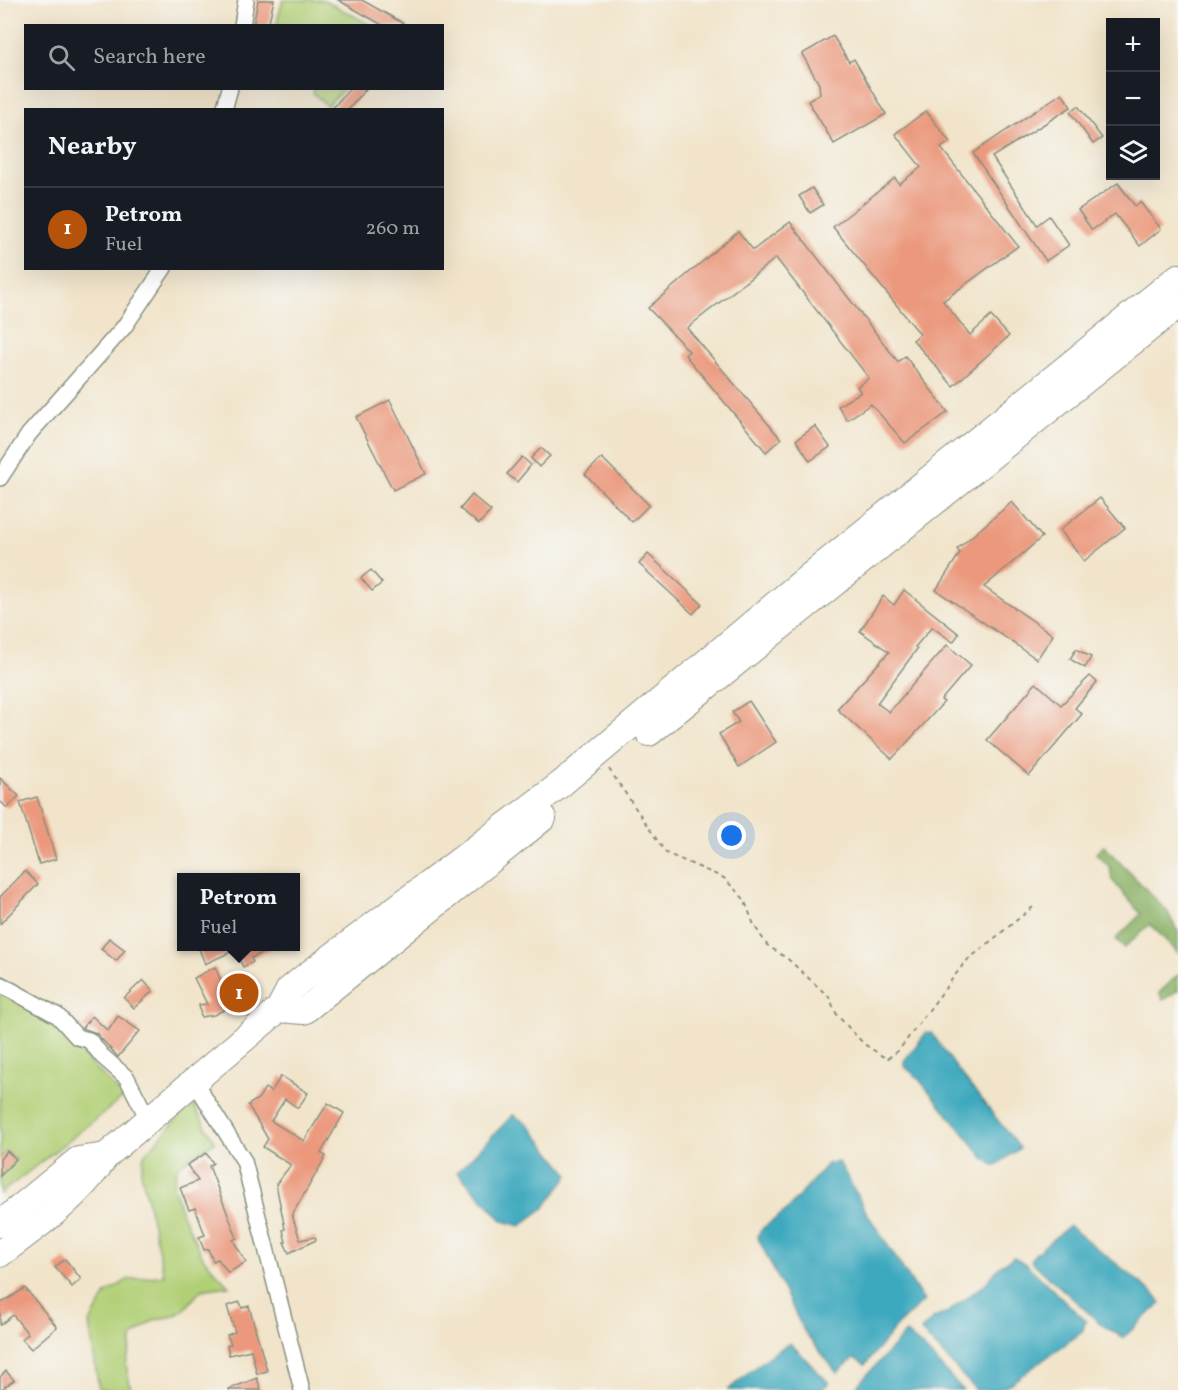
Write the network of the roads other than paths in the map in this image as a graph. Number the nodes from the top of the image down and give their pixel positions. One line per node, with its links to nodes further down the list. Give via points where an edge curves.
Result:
1 (246, 0): 2 (street)
2 (242, 24)
3 (229, 90): 4 (street)
4 (225, 108)
5 (163, 270): 8 (street, via 124,327 29,434)
6 (1178, 277): 10 (highway, via 798,585 561,784 301,980 289,990)
7 (1178, 305): 10 (highway, via 304,1011)
8 (0, 478)
9 (0, 984): 12 (street, via 58,1016 77,1036 89,1040 128,1078)
10 (279, 1009): 11 (highway)
11 (194, 1081): 12 (highway); 16 (street, via 244,1161)
12 (148, 1119): 13 (highway)
13 (106, 1156): 14 (highway, via 78,1160); 15 (highway, via 73,1196)
14 (0, 1224)
15 (0, 1254)
16 (302, 1390)

